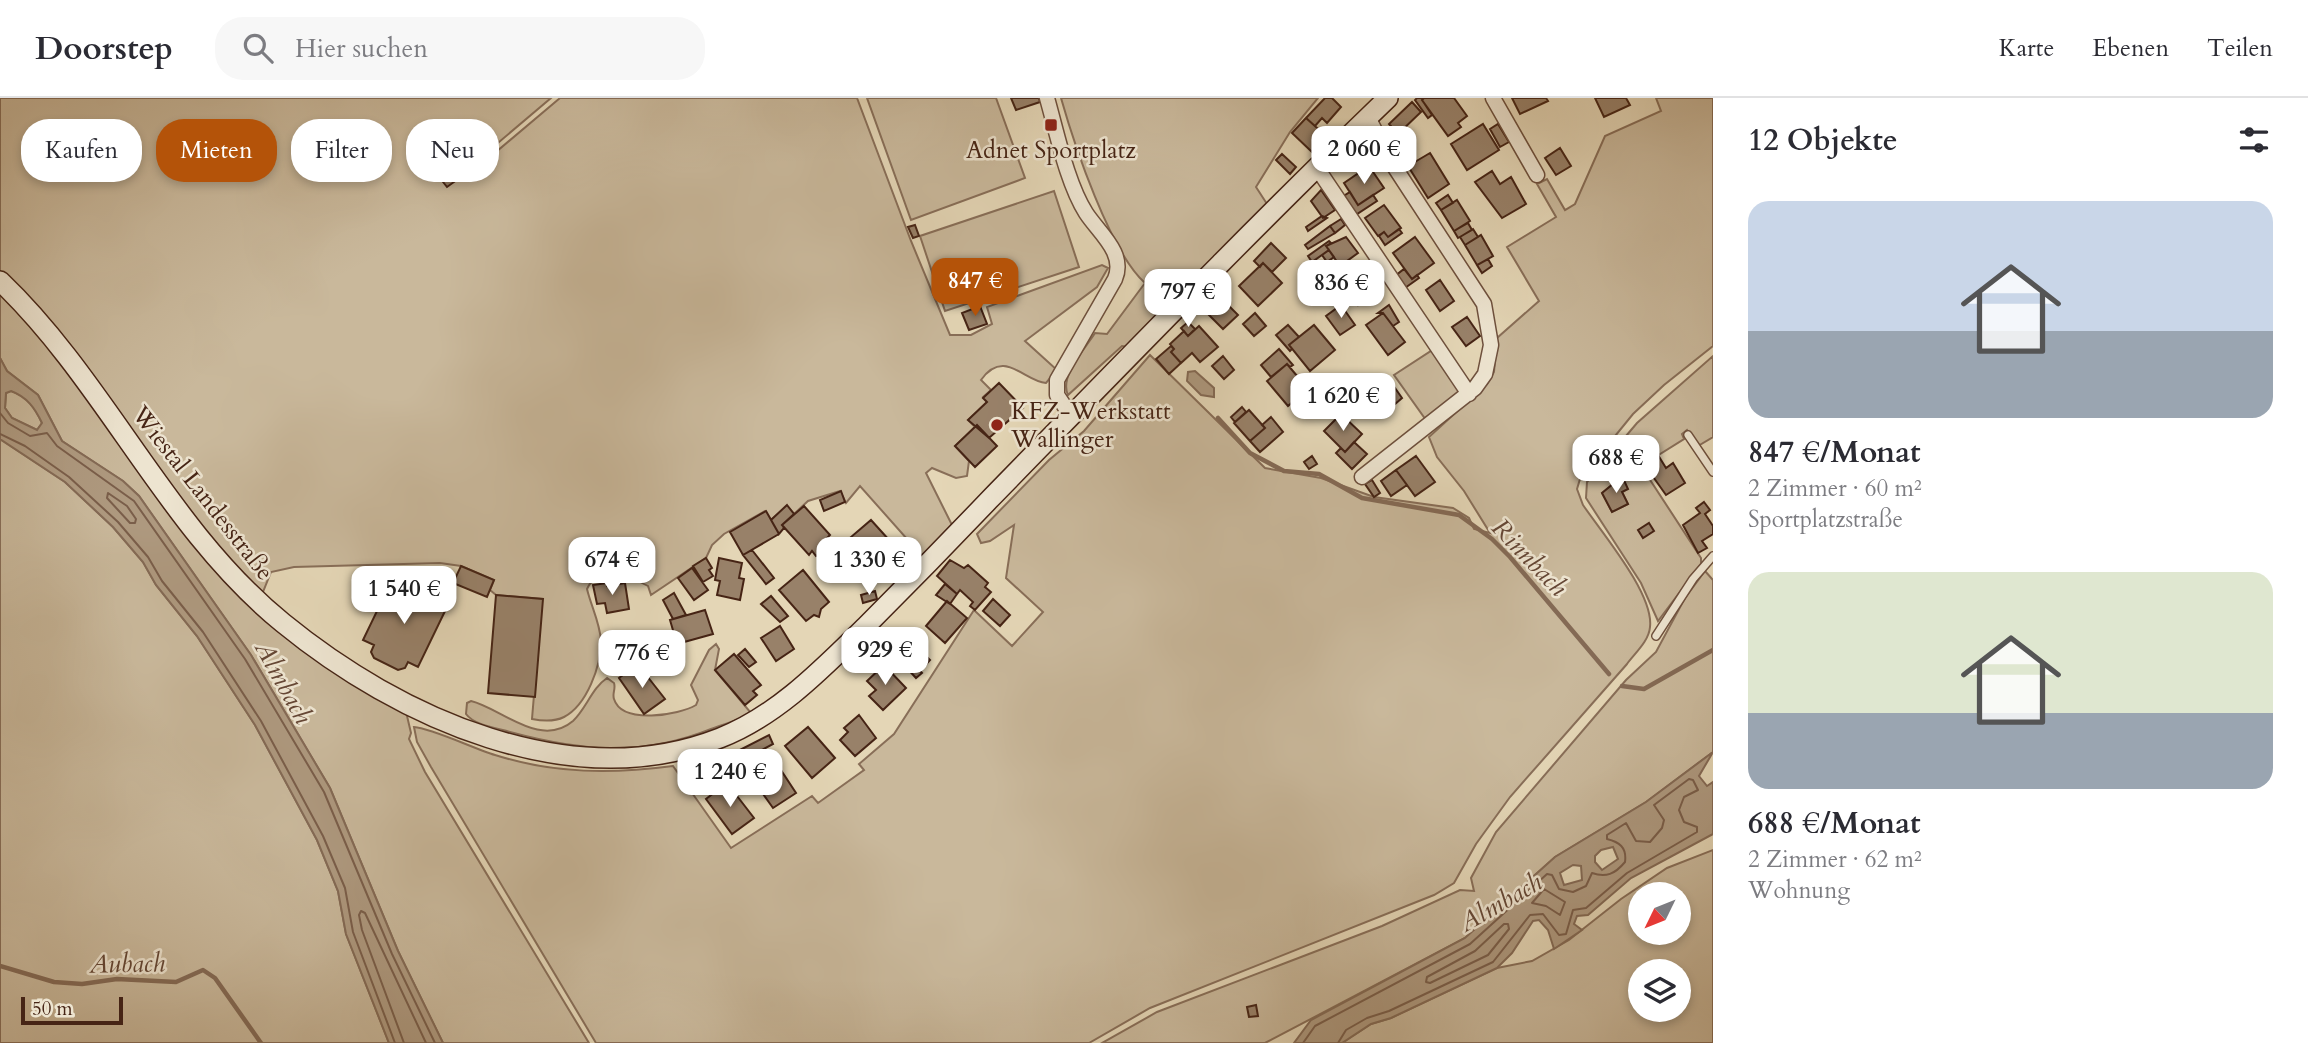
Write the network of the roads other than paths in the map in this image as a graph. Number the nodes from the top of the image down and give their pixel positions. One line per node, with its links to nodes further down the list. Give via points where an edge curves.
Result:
1 (1047, 98): 9 (street, via 1080,202 1118,264 1115,279 1057,380 1057,395)
2 (1388, 98): 4 (main road, Wiestal Landesstraße)
3 (1493, 98): 6 (street)
4 (1368, 117): 5 (main road, Wiestal Landesstraße); 8 (street, via 1390,160 1488,314 1488,366)
5 (1317, 168): 8 (street); 9 (main road, Wiestal Landesstraße)
6 (1537, 175)
7 (0, 281): 9 (main road, Wiestal Landesstraße, via 66,355 206,542 280,621 346,669 416,709 498,738 582,757 640,759 689,749 724,737 783,701 887,605)
8 (1469, 394): 12 (street)
9 (1071, 416)
10 (1688, 435): 11 (lane)
11 (1713, 472)
12 (1362, 477)
13 (1713, 556): 14 (lane)
14 (1656, 636)

